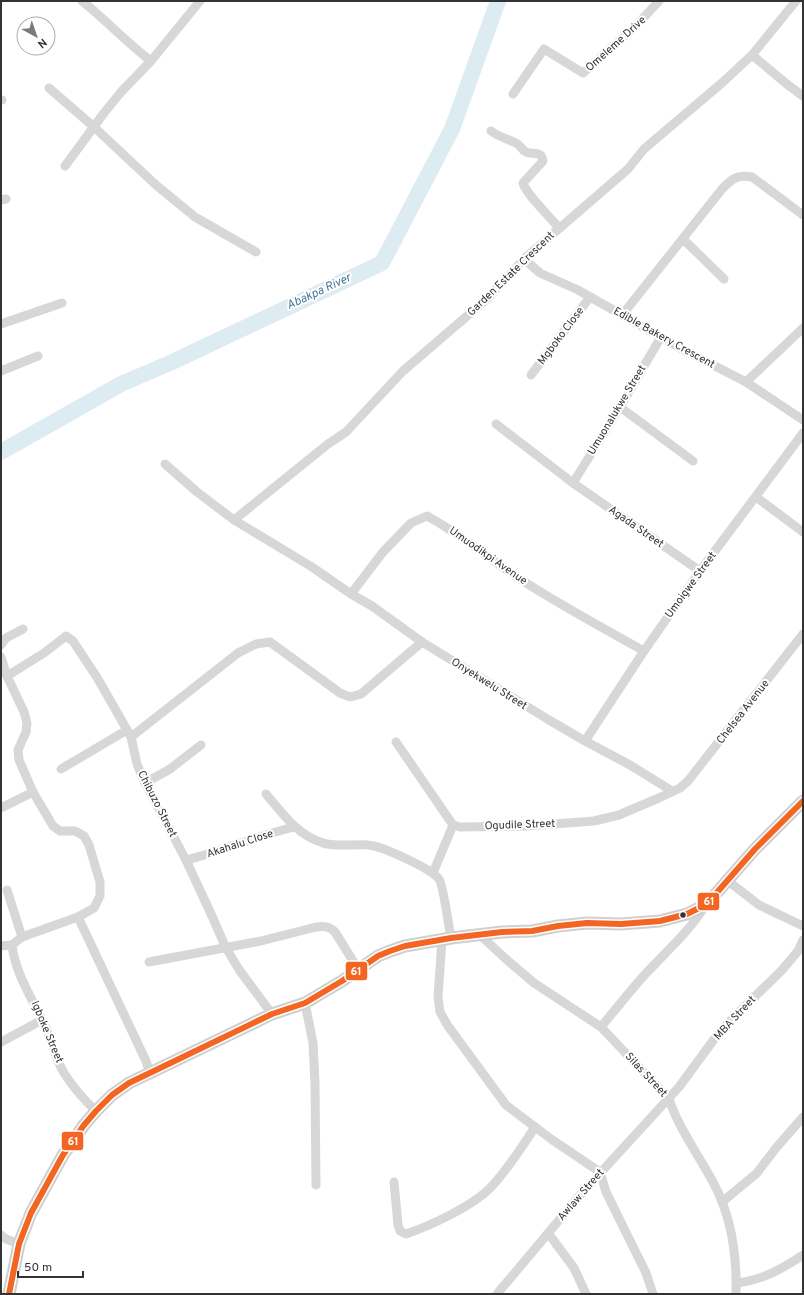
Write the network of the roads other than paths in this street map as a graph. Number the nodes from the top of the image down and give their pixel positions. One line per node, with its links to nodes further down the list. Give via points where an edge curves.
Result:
1 (82, 1): 6 (street)
2 (200, 1): 6 (street)
3 (659, 1): 8 (street, Omeleme Drive, via 634,28 583,73 544,48)
4 (796, 1): 5 (street, Garden Estate Crescent)
5 (752, 55): 9 (street); 14 (street, Garden Estate Crescent, via 644,149 628,169)
6 (152, 61): 10 (street, via 121,92)
7 (49, 88): 10 (street)
8 (513, 94)
9 (803, 96)
10 (94, 127): 12 (street); 16 (street, via 156,185 195,217)
11 (491, 131): 14 (street, via 517,144 526,152 542,157 543,161 523,183)
12 (65, 166)
13 (803, 215): 15 (street, via 752,177 743,175 733,178 722,189)
14 (559, 228): 17 (street, Garden Estate Crescent)
15 (683, 239): 18 (street); 21 (street)
16 (256, 252)
17 (524, 259): 19 (street, Edible Bakery Crescent, via 540,273); 37 (street, Garden Estate Crescent, via 488,298 403,370 346,432)
18 (724, 279)
19 (590, 297): 21 (street, Edible Bakery Crescent); 27 (street, Mgboko Close)
20 (62, 303): 22 (street)
21 (623, 314): 24 (street, Edible Bakery Crescent)
22 (1, 324)
23 (803, 328): 28 (street)
24 (661, 337): 28 (street, Edible Bakery Crescent); 29 (street, Umuonalukwe Street)
25 (38, 356): 26 (street)
26 (1, 371)
27 (531, 375)
28 (746, 382): 30 (street, Edible Bakery Crescent)
29 (620, 407): 33 (street); 35 (street, Umuonalukwe Street)
30 (803, 420)
31 (496, 424): 35 (street, Agada Street)
32 (803, 432): 36 (street, Umoigwe Street)
33 (693, 461)
34 (165, 464): 37 (street, Onyekwelu Street)
35 (573, 483): 39 (street, Agada Street)
36 (756, 497): 38 (street); 39 (street, Umoigwe Street)
37 (234, 520): 40 (street, Onyekwelu Street)
38 (803, 532)
39 (700, 571): 45 (street, Umoigwe Street)
40 (351, 594): 43 (street, Onyekwelu Street); 45 (street, Umuodikpi Avenue, via 388,547 411,523 427,516 446,526 560,604)
41 (23, 629): 44 (street, via 6,638)
42 (803, 634): 54 (street, Chelsea Avenue, via 697,771)
43 (422, 642): 48 (street, via 361,694 350,697 340,693 270,642 256,644 238,653); 49 (street, Onyekwelu Street)
44 (1, 645)
45 (644, 651): 49 (street, Umoigwe Street)
46 (1, 657): 47 (street)
47 (7, 676): 48 (street, Chibuzo Street, via 66,636 73,641 98,679); 55 (street, via 27,723 18,750 19,760)
48 (129, 734): 52 (street); 53 (street, Chibuzo Street)
49 (585, 741): 54 (street, Onyekwelu Street)
50 (396, 742): 59 (street)
51 (201, 745): 53 (street, via 170,769)
52 (61, 769)
53 (145, 782): 61 (street, Chibuzo Street)
54 (676, 789): 59 (street, Ogudile Street, via 619,815 594,821 528,826)
55 (33, 792): 58 (street); 66 (street, via 53,826 60,831 75,831 84,836 89,845 100,882 100,896 94,908)
56 (266, 794): 60 (street)
57 (802, 805): 63 (main road, via 755,849)
58 (1, 808)
59 (453, 825): 62 (street)
60 (294, 827): 61 (street, Akahalu Close); 62 (street, via 311,839 324,844 369,845 384,849)
61 (186, 860): 74 (street, Chibuzo Street)
62 (433, 872): 70 (street, via 440,880)
63 (728, 881): 65 (main road); 67 (street, via 759,905)
64 (6, 890): 69 (street)
65 (706, 905): 68 (main road, via 687,914 660,921 558,926); 80 (street, via 686,933 641,979)
66 (78, 917): 69 (street); 82 (street)
67 (803, 926)
68 (480, 935): 70 (main road); 80 (street, Silas Street, via 534,983)
69 (22, 937): 72 (street)
70 (447, 939): 76 (main road, via 390,951); 86 (street, via 438,997 440,1012 506,1105)
71 (803, 940): 83 (street, MBA Street, via 794,956 714,1038)
72 (12, 945): 73 (street); 79 (street, Igboke Street, via 19,971)
73 (1, 946)
74 (226, 948): 75 (street); 76 (street, via 324,926 335,932); 78 (street, Chibuzo Street)
75 (149, 962)
76 (358, 969): 77 (main road)
77 (305, 1003): 78 (main road); 89 (street, via 313,1043)
78 (272, 1014): 82 (main road)
79 (42, 1020): 81 (street); 84 (street, Igboke Street, via 64,1073)
80 (602, 1027): 83 (street, Silas Street)
81 (1, 1042)
82 (150, 1073): 84 (main road, via 129,1084)
83 (668, 1099): 87 (street, Awlaw Street); 90 (street, Silas Street)
84 (96, 1111): 93 (main road, via 64,1155 31,1213)
85 (803, 1117): 90 (street, via 757,1173)
86 (535, 1126): 87 (street); 88 (street, via 491,1187 460,1209 406,1234 400,1231 398,1225)
87 (600, 1172): 91 (street, Awlaw Street); 99 (street, via 606,1192 646,1273)
88 (394, 1182)
89 (316, 1185)
90 (722, 1202): 95 (street, Silas Street, via 734,1253)
91 (548, 1233): 97 (street, Awlaw Street); 98 (street, via 574,1268)
92 (1, 1235): 93 (street)
93 (19, 1244): 96 (main road)
94 (803, 1255): 95 (street, via 764,1277)
95 (736, 1283): 100 (street, Silas Street)
96 (10, 1294)
97 (497, 1294)
98 (586, 1294)
99 (653, 1294)
100 (736, 1294)

